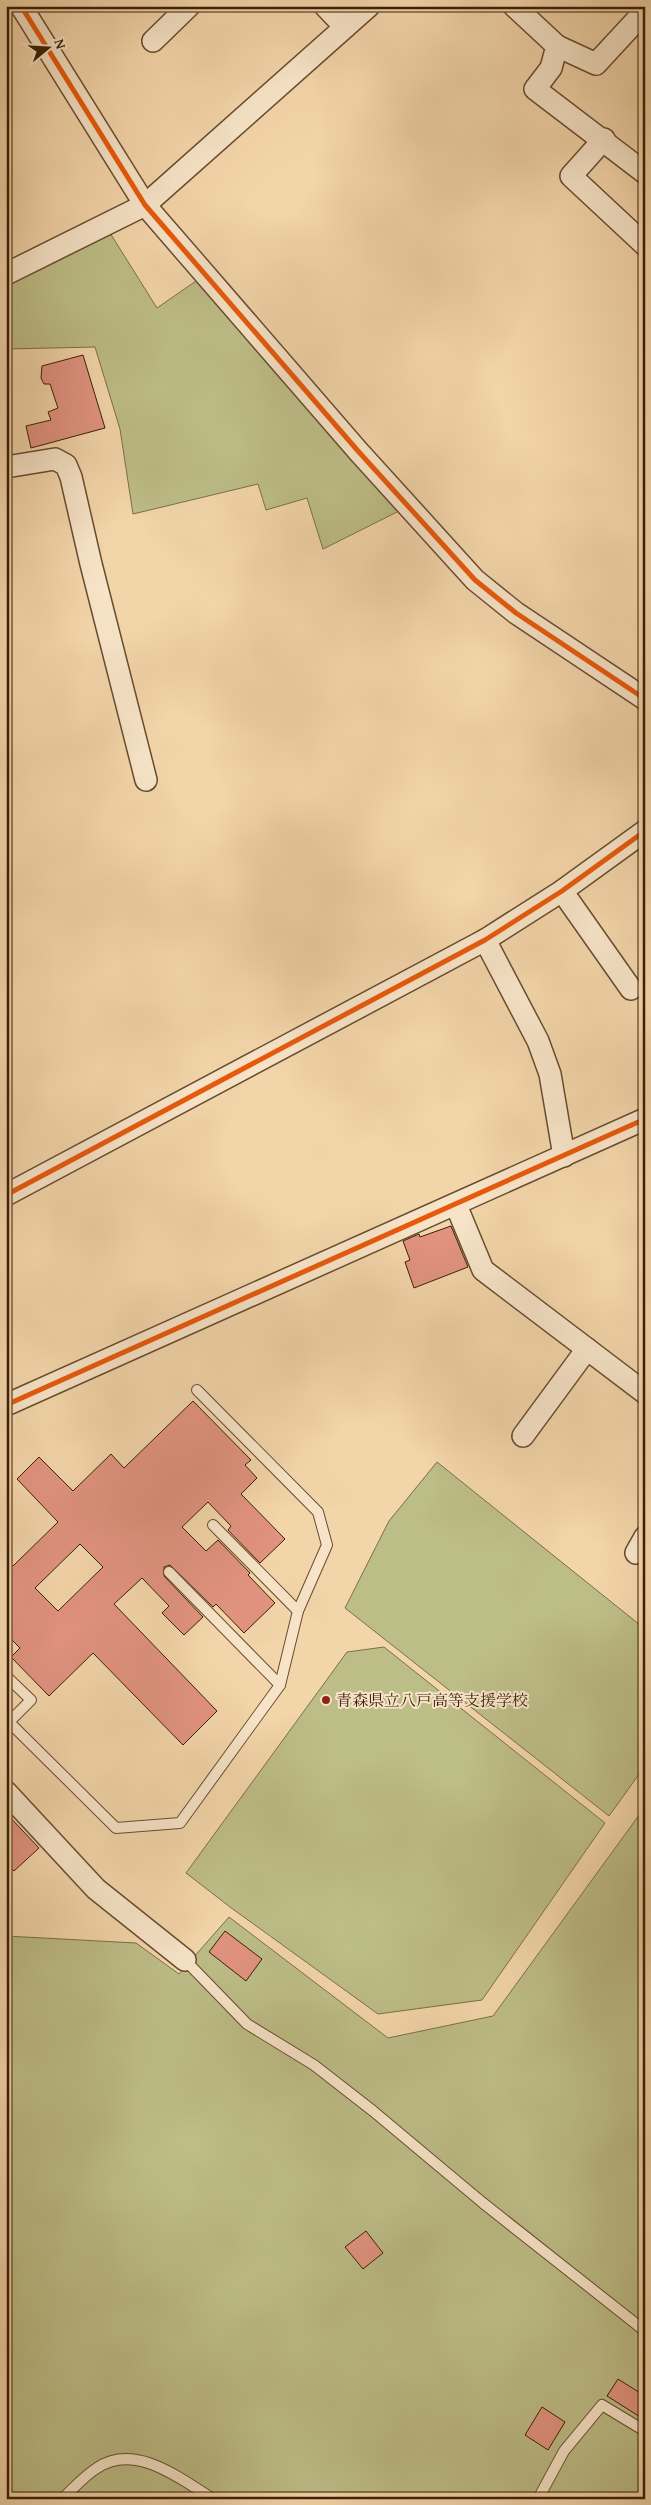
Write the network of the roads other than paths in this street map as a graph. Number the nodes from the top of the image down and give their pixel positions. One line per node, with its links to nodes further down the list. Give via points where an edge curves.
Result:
1 (21, 6): 12 (street)
2 (189, 6): 8 (street)
3 (325, 6): 7 (street)
4 (369, 6): 7 (street)
5 (514, 6): 9 (street)
6 (645, 11): 9 (street, via 596,64)
7 (345, 27): 12 (street)
8 (153, 41)
9 (557, 46): 10 (street, via 551,68 535,89)
10 (604, 140): 11 (street); 13 (street, via 571,176)
11 (645, 173)
12 (145, 205): 14 (street); 16 (street, via 289,374 475,580 516,613)
13 (645, 245)
14 (6, 274)
15 (6, 467): 17 (street, via 55,459 66,465)
16 (645, 699)
17 (146, 780)
18 (645, 830): 19 (street)
19 (562, 891): 20 (street); 21 (street)
20 (485, 940): 23 (street, via 538,1041 547,1065); 24 (street)
21 (630, 988)
22 (645, 1119): 23 (street)
23 (564, 1156): 25 (street)
24 (6, 1195)
25 (456, 1205): 26 (street, via 483,1270); 29 (street)
26 (587, 1349): 28 (street); 30 (street)
27 (197, 1390): 33 (lane, via 318,1512 327,1545)
28 (645, 1394)
29 (6, 1405)
30 (523, 1436)
31 (213, 1525): 33 (lane)
32 (169, 1572): 35 (lane)
33 (298, 1611): 35 (lane)
34 (6, 1676): 36 (lane, via 31,1700)
35 (280, 1685): 36 (lane, via 180,1823 116,1828)
36 (8, 1724)
37 (6, 1792): 38 (street, via 96,1889)
38 (185, 1960): 39 (lane, via 247,2024 314,2065)
39 (645, 2331)
40 (645, 2432): 43 (lane, via 602,2404 564,2451)
41 (62, 2499): 42 (lane, via 97,2468 113,2460 132,2458 166,2471)
42 (213, 2499)
43 (538, 2499)

